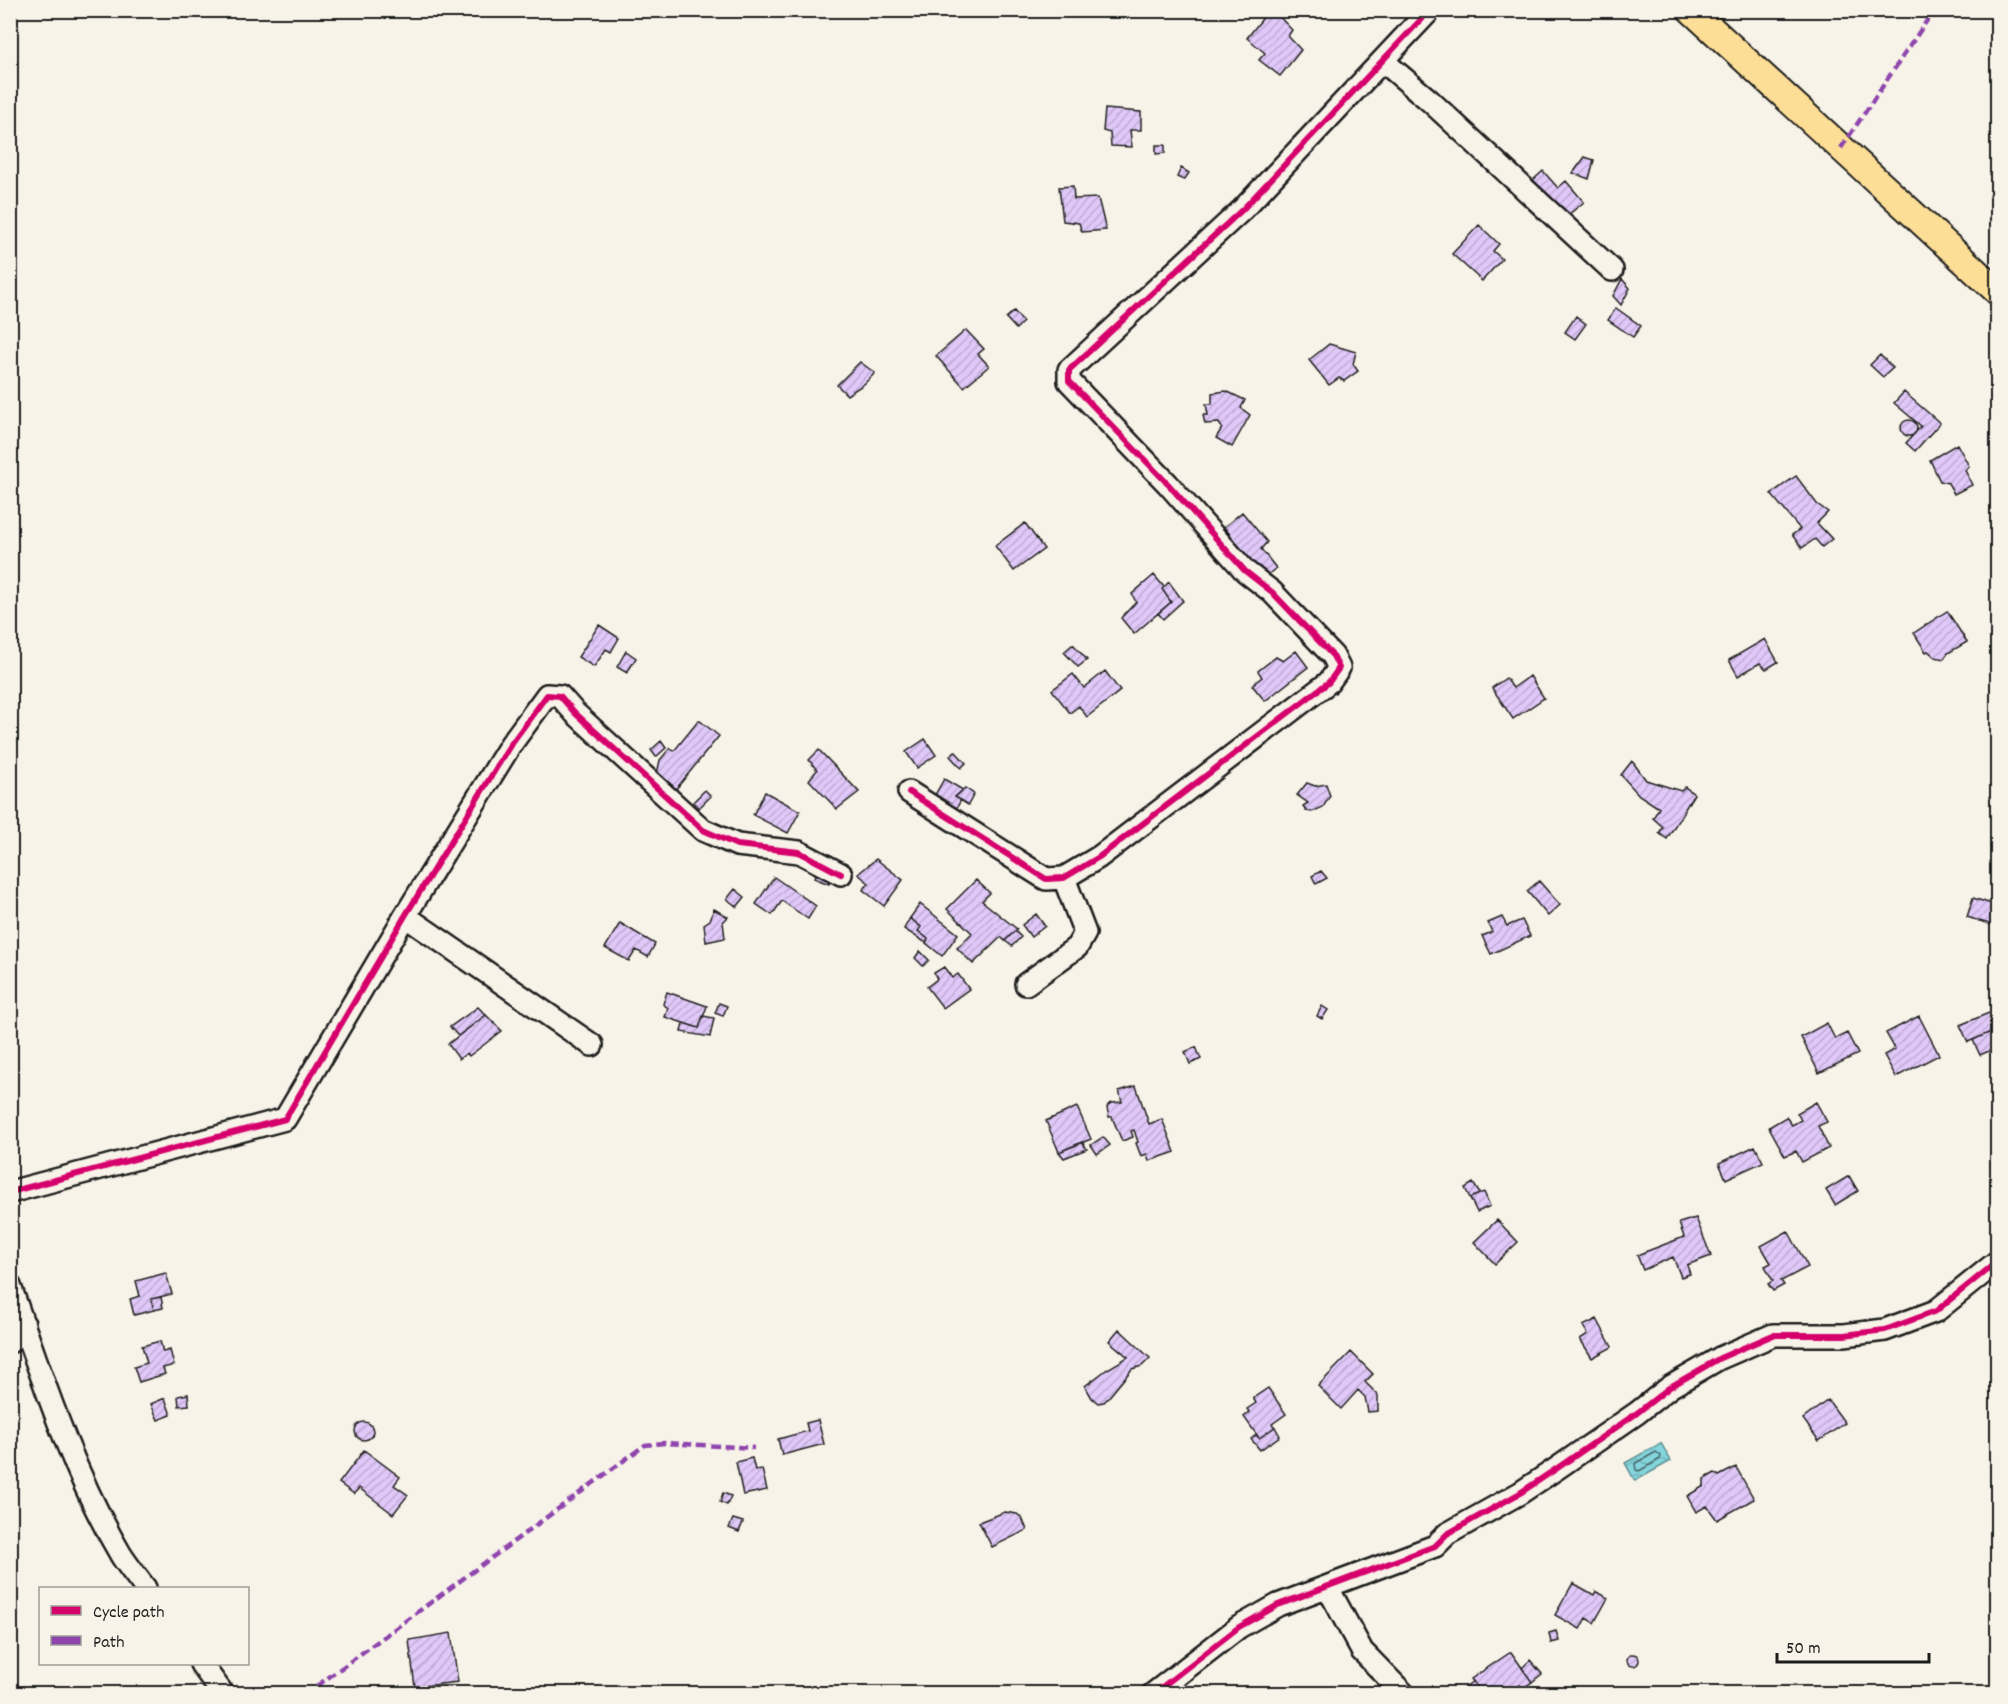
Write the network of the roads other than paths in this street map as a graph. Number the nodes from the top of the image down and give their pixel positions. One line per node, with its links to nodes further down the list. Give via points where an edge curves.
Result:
1 (1430, 10): 3 (street)
2 (1690, 10): 5 (main road)
3 (1383, 61): 4 (street); 8 (street, via 1243,210 1069,370 1069,381 1245,571 1272,592 1333,656 1339,668 1329,682 1099,857)
4 (1612, 270)
5 (1998, 292)
6 (909, 792): 8 (street, via 1046,879)
7 (841, 874): 9 (street, via 799,852 737,845 703,830 560,696 547,695 511,744)
8 (1064, 878): 10 (street, via 1085,933 1077,947)
9 (405, 916): 11 (street); 12 (street, via 285,1119)
10 (1026, 984)
11 (592, 1045)
12 (10, 1192)
13 (1998, 1261): 18 (street, via 1935,1311 1885,1330 1844,1335 1773,1335 1720,1358 1670,1387 1520,1493 1447,1534 1435,1546)
14 (10, 1286): 15 (street)
15 (24, 1324): 16 (street); 17 (street, via 88,1491 122,1556)
16 (10, 1342)
17 (144, 1587)
18 (1328, 1588): 21 (street, via 1278,1605 1239,1627); 22 (street, via 1362,1651)
19 (202, 1665): 20 (street)
20 (223, 1694)
21 (1153, 1694)
22 (1404, 1694)

